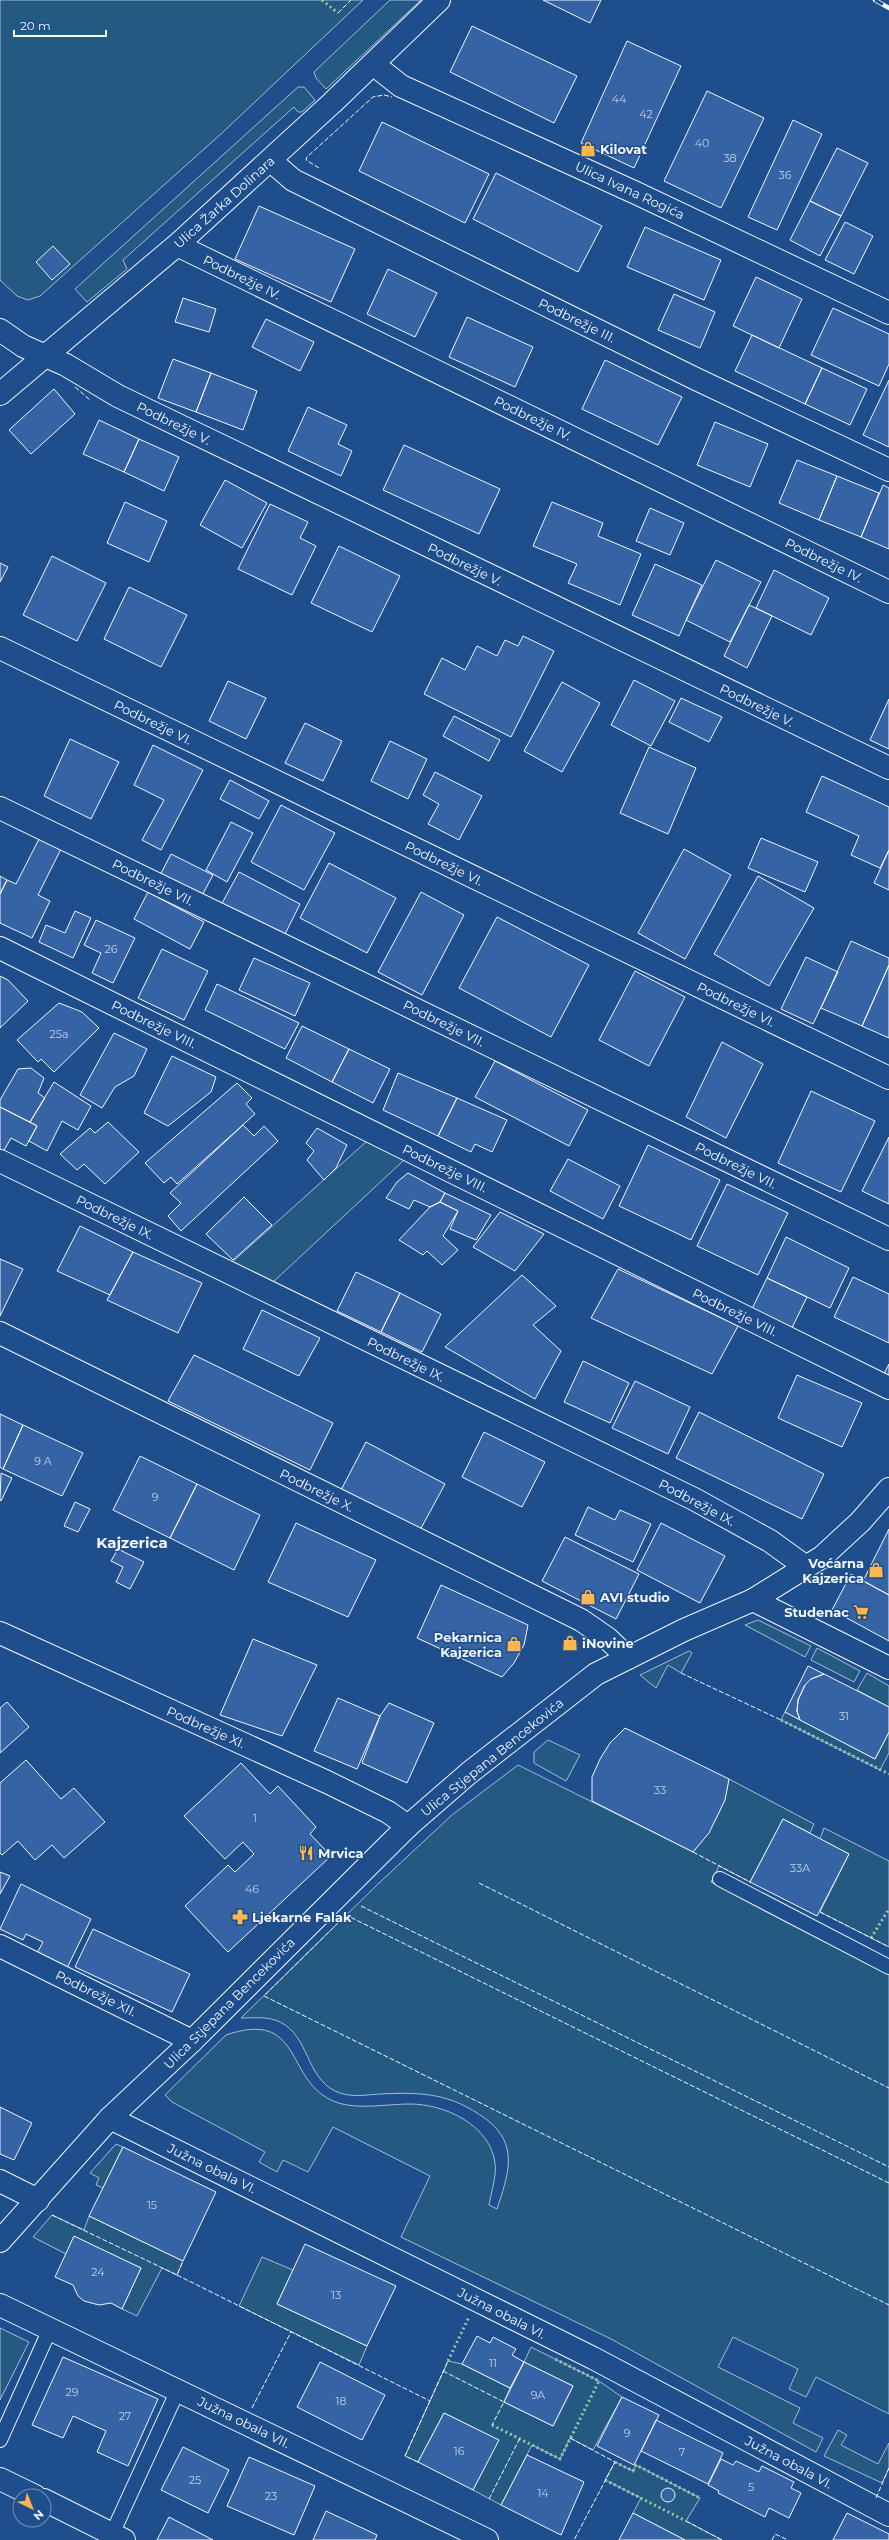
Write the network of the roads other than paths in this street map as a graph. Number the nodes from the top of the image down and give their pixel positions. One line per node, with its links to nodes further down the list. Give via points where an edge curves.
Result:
1 (439, 0): 2 (street, Ulica Žarka Dolinara)
2 (373, 64): 3 (street, Ulica Žarka Dolinara); 5 (street, Ulica Ivana Rogića, via 401,86 636,192)
3 (270, 160): 4 (street, Ulica Žarka Dolinara); 9 (street, Podbrežje III., via 293,180 698,380)
4 (177, 245): 7 (street, Ulica Žarka Dolinara); 10 (street, Podbrežje IV.)
5 (889, 313)
6 (0, 330): 7 (street, Podbrežje V.)
7 (43, 357): 8 (street, Ulica Žarka Dolinara); 12 (street, Podbrežje V., via 66,365 125,399)
8 (0, 394)
9 (889, 470)
10 (889, 592)
11 (0, 648): 15 (street, Podbrežje VI.)
12 (889, 768)
13 (0, 808): 17 (street, Podbrežje VII.)
14 (0, 948): 19 (street, Podbrežje VIII.)
15 (889, 1078)
16 (0, 1161): 21 (street, Podbrežje IX., via 694,1499 770,1541)
17 (889, 1239)
18 (0, 1333): 24 (street, Podbrežje X., via 581,1620)
19 (889, 1388)
20 (889, 1489): 21 (street, Ulica Stjepana Bencekovića, via 860,1522 822,1557)
21 (806, 1567): 22 (street, Ulica Stjepana Bencekovića)
22 (753, 1600): 24 (street, Ulica Stjepana Bencekovića); 25 (street)
23 (0, 1633): 26 (street, Podbrežje XI., via 327,1782 388,1812)
24 (628, 1658): 26 (street, Ulica Stjepana Bencekovića, via 596,1674 469,1773)
25 (889, 1668)
26 (408, 1826): 30 (street, Ulica Stjepana Bencekovića)
27 (720, 1879): 29 (lane)
28 (0, 1946): 30 (street, Podbrežje XII.)
29 (889, 1967)
30 (192, 2041): 31 (street, Ulica Stjepana Bencekovića)
31 (110, 2118): 33 (street, Ulica Stjepana Bencekovića); 42 (street, Južna obala VI., via 593,2358)
32 (0, 2181): 33 (street)
33 (38, 2200): 34 (street, Ulica Stjepana Bencekovića)
34 (0, 2242)
35 (0, 2305): 36 (street, Južna obala VII.)
36 (50, 2329): 37 (street, Južna obala VII.); 38 (lane)
37 (178, 2390): 43 (lane); 44 (street, Južna obala VII.)
38 (0, 2440)
39 (0, 2479): 40 (street)
40 (19, 2488)
41 (52, 2504): 43 (street)
42 (889, 2515)
43 (118, 2537)
44 (487, 2540)

